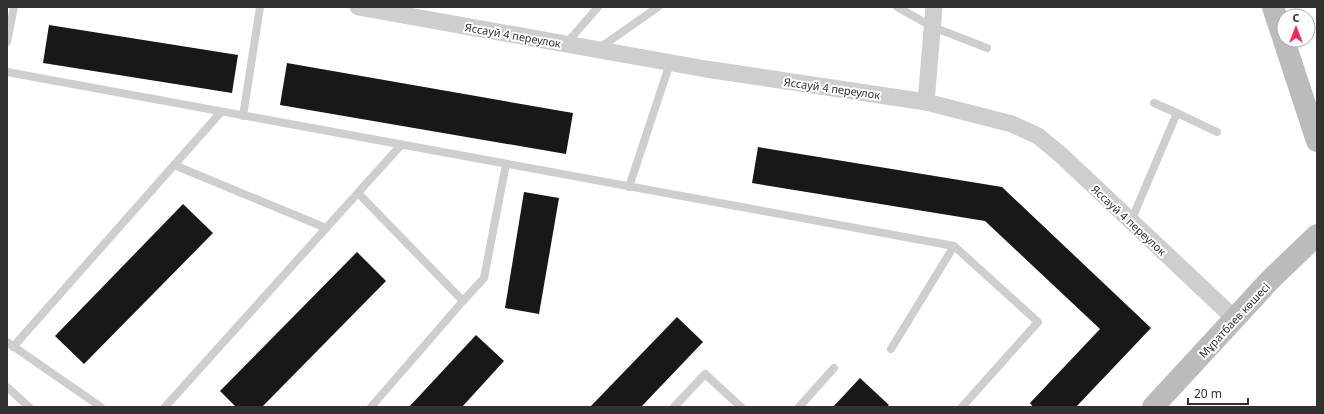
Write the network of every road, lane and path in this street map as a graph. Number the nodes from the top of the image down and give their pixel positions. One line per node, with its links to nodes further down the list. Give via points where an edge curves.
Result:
1 (14, 7): 10 (lane)
2 (260, 7): 20 (lane)
3 (358, 7): 11 (street, Яссауй 4 переулок)
4 (598, 7): 11 (lane)
5 (658, 7): 13 (lane)
6 (897, 7): 9 (lane)
7 (934, 7): 9 (street)
8 (1272, 7): 22 (street)
9 (933, 27): 12 (lane); 16 (street)
10 (7, 42)
11 (566, 44): 13 (street, Яссауй 4 переулок)
12 (987, 48)
13 (597, 50): 14 (street, Яссауй 4 переулок)
14 (670, 62): 16 (street, Яссауй 4 переулок); 26 (lane)
15 (7, 72): 18 (lane)
16 (926, 102): 28 (street, Яссауй 4 переулок, via 1012,124 1038,136)
17 (1154, 103): 19 (lane)
18 (221, 112): 20 (lane); 25 (lane)
19 (1177, 113): 21 (lane); 28 (lane)
20 (243, 116): 23 (lane)
21 (1216, 132)
22 (1317, 141)
23 (401, 145): 24 (lane); 27 (lane)
24 (506, 164): 26 (lane); 32 (lane, via 484,278)
25 (174, 165): 29 (lane); 34 (lane)
26 (629, 187): 31 (lane)
27 (358, 193): 29 (lane); 32 (lane)
28 (1131, 221): 33 (street, Яссауй 4 переулок)
29 (326, 228): 40 (lane)
30 (1317, 235): 33 (street, Мұратбаев көшесі, via 1271,279)
31 (954, 246): 35 (lane); 45 (lane, via 1038,322)
32 (463, 301): 41 (lane)
33 (1235, 319): 46 (street, Мұратбаев көшесі)
34 (10, 344): 39 (lane)
35 (891, 349)
36 (834, 368): 44 (lane)
37 (7, 387): 38 (lane)
38 (29, 407)
39 (101, 407)
40 (165, 407)
41 (371, 407)
42 (674, 407): 43 (lane, via 705,374)
43 (741, 407)
44 (799, 407)
45 (962, 407)
46 (1153, 407)

